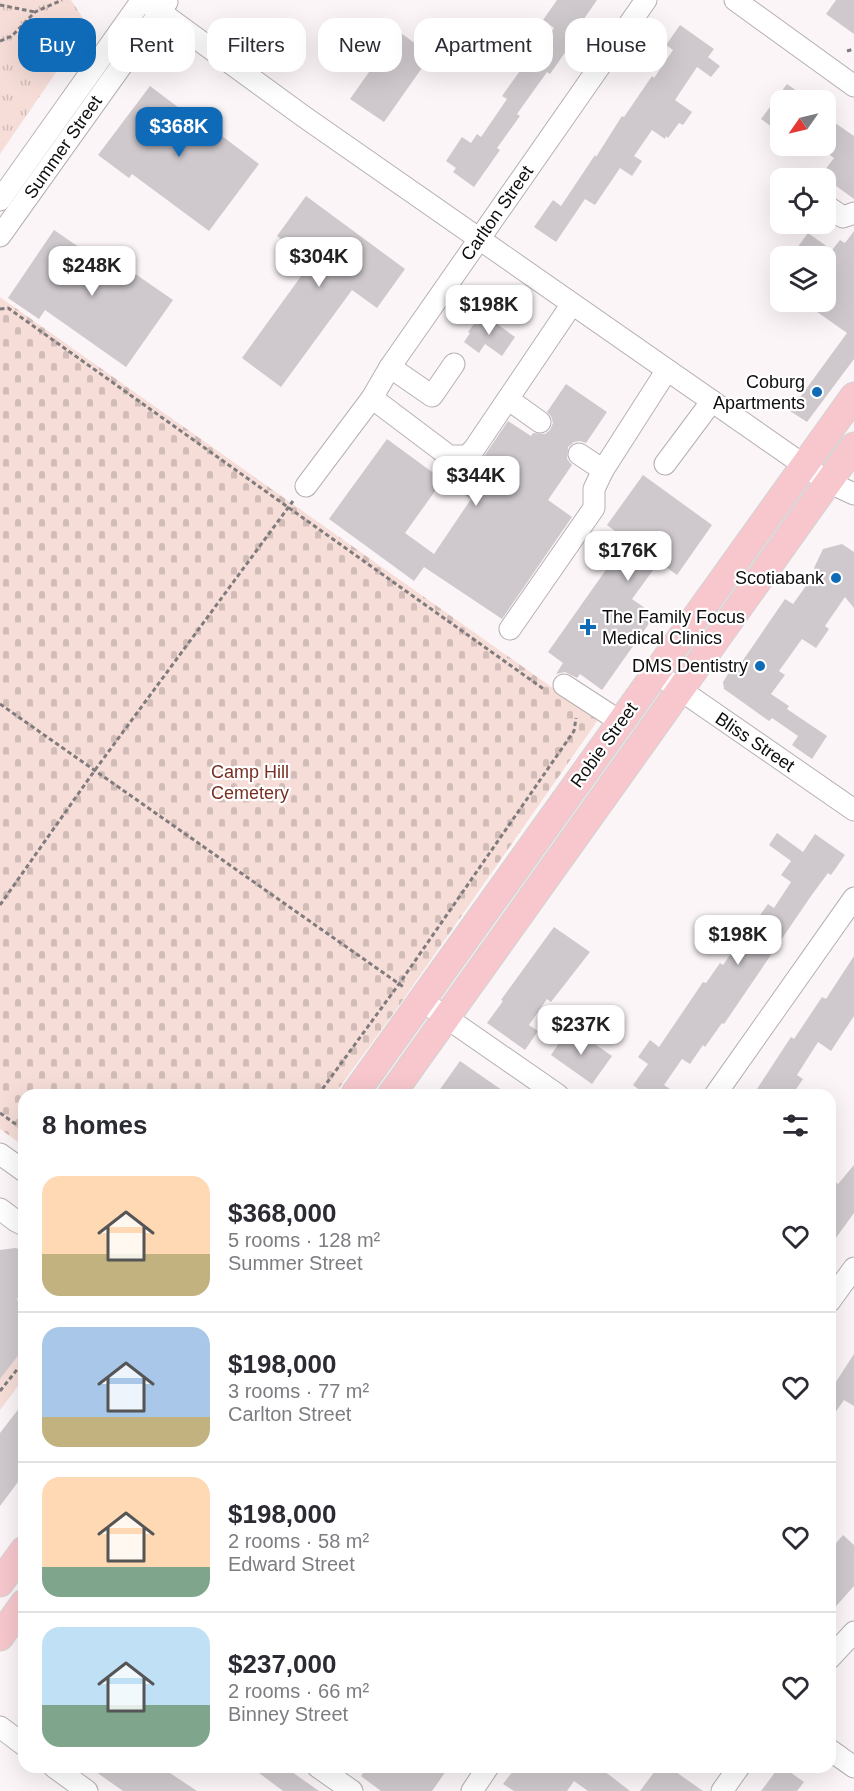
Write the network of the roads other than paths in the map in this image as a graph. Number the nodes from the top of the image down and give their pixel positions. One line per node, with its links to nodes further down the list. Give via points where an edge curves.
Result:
1 (646, 0): 9 (street, Carlton Street)
2 (735, 0): 4 (street)
3 (153, 3): 5 (street, Summer Street); 8 (street, Summer Street); 9 (street, via 303,116)
4 (854, 86)
5 (0, 200)
6 (836, 212): 7 (street, via 843,217)
7 (854, 213)
8 (0, 236)
9 (479, 239): 10 (street); 12 (street, Carlton Street)
10 (572, 304): 13 (street); 16 (street)
11 (454, 364): 12 (street, via 432,396)
12 (390, 367): 15 (street, Carlton Street)
13 (668, 370): 17 (street); 23 (street)
14 (854, 396): 22 (main road, Robie Street)
15 (372, 398): 16 (street, via 449,456 466,456 474,449); 25 (street, Carlton Street)
16 (508, 399): 18 (street)
17 (712, 401): 21 (street); 22 (street)
18 (540, 422)
19 (854, 446): 24 (main road, Robie Street)
20 (579, 454): 23 (street)
21 (665, 464)
22 (805, 466): 24 (street); 28 (main road, Robie Street)
23 (603, 470): 27 (street, via 594,489 594,508)
24 (828, 482): 26 (street); 30 (main road, Robie Street)
25 (306, 486)
26 (854, 494)
27 (510, 629)
28 (656, 673): 30 (street, Bliss Street); 31 (main road, Robie Street)
29 (554, 688): 31 (street)
30 (680, 691): 32 (street, Bliss Street); 35 (main road, Robie Street)
31 (621, 722): 34 (main road, Robie Street)
32 (854, 810)
33 (854, 898): 39 (street)
34 (421, 1000): 35 (street); 36 (main road, Robie Street)
35 (447, 1017): 37 (main road, Robie Street); 38 (street)
36 (358, 1089)
37 (395, 1089)
38 (549, 1089)
39 (719, 1089)
40 (0, 1154): 41 (street)
41 (18, 1167)
42 (854, 1268): 43 (street)
43 (836, 1288)
44 (18, 1558): 45 (main road)
45 (0, 1583)
46 (18, 1612): 48 (main road)
47 (854, 1632): 49 (street)
48 (0, 1637)
49 (836, 1652)
50 (0, 1727): 51 (street)
51 (18, 1740)
52 (836, 1754): 53 (street)
53 (854, 1767)
54 (62, 1773): 58 (street)
55 (326, 1773): 59 (street)
56 (484, 1773): 60 (street)
57 (735, 1773): 61 (street)
58 (87, 1791)
59 (352, 1791)
60 (471, 1791)
61 (722, 1791)

